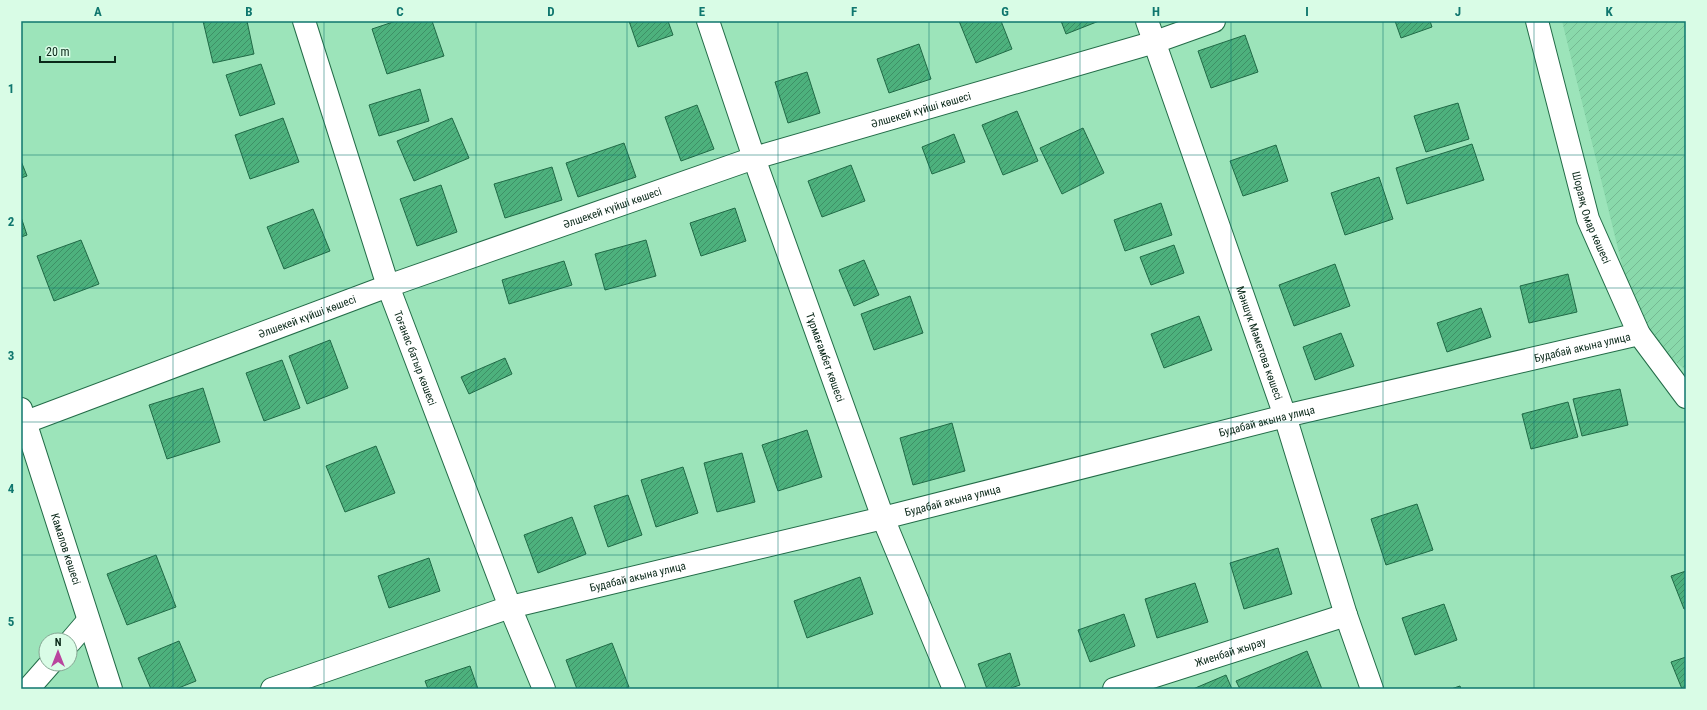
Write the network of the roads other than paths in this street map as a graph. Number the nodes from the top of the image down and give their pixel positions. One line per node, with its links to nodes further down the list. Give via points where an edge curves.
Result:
1 (304, 21): 8 (street, Тоғанас батыр көшесі)
2 (708, 21): 7 (street, Тұрмағамбет көшесі)
3 (1147, 21): 6 (street, Мәншүк Мәметова көшесі)
4 (1214, 21): 6 (street, Әлшекей күйші көшесі)
5 (1537, 21): 9 (street, Шораяқ Омар көшесі, via 1588,219)
6 (1154, 42): 7 (street, Әлшекей күйші көшесі); 11 (street, Мәншүк Мәметова көшесі)
7 (754, 158): 8 (street, Әлшекей күйші көшесі); 13 (street, Тұрмағамбет көшесі)
8 (388, 286): 12 (street, Әлшекей күйші көшесі); 14 (street, Тоғанас батыр көшесі)
9 (1639, 334): 10 (street, Шораяқ Омар көшесі); 11 (street, Будабай акына улица)
10 (1686, 397)
11 (1285, 416): 13 (street, Будабай акына улица); 15 (street, Мәншүк Мәметова көшесі)
12 (23, 418): 16 (street, Камалов көшесі)
13 (884, 518): 14 (street, Будабай акына улица); 23 (street, Тұрмағамбет көшесі)
14 (510, 607): 21 (street, Будабай акына улица); 22 (street, Тоғанас батыр көшесі)
15 (1346, 614): 24 (street, Жиенбай жырау); 25 (street, Мәншүк Мәметова көшесі)
16 (88, 621): 17 (street); 20 (street, Камалов көшесі)
17 (78, 633)
18 (43, 672): 19 (street)
19 (28, 689)
20 (111, 689)
21 (272, 689)
22 (544, 689)
23 (954, 689)
24 (1114, 689)
25 (1372, 689)

